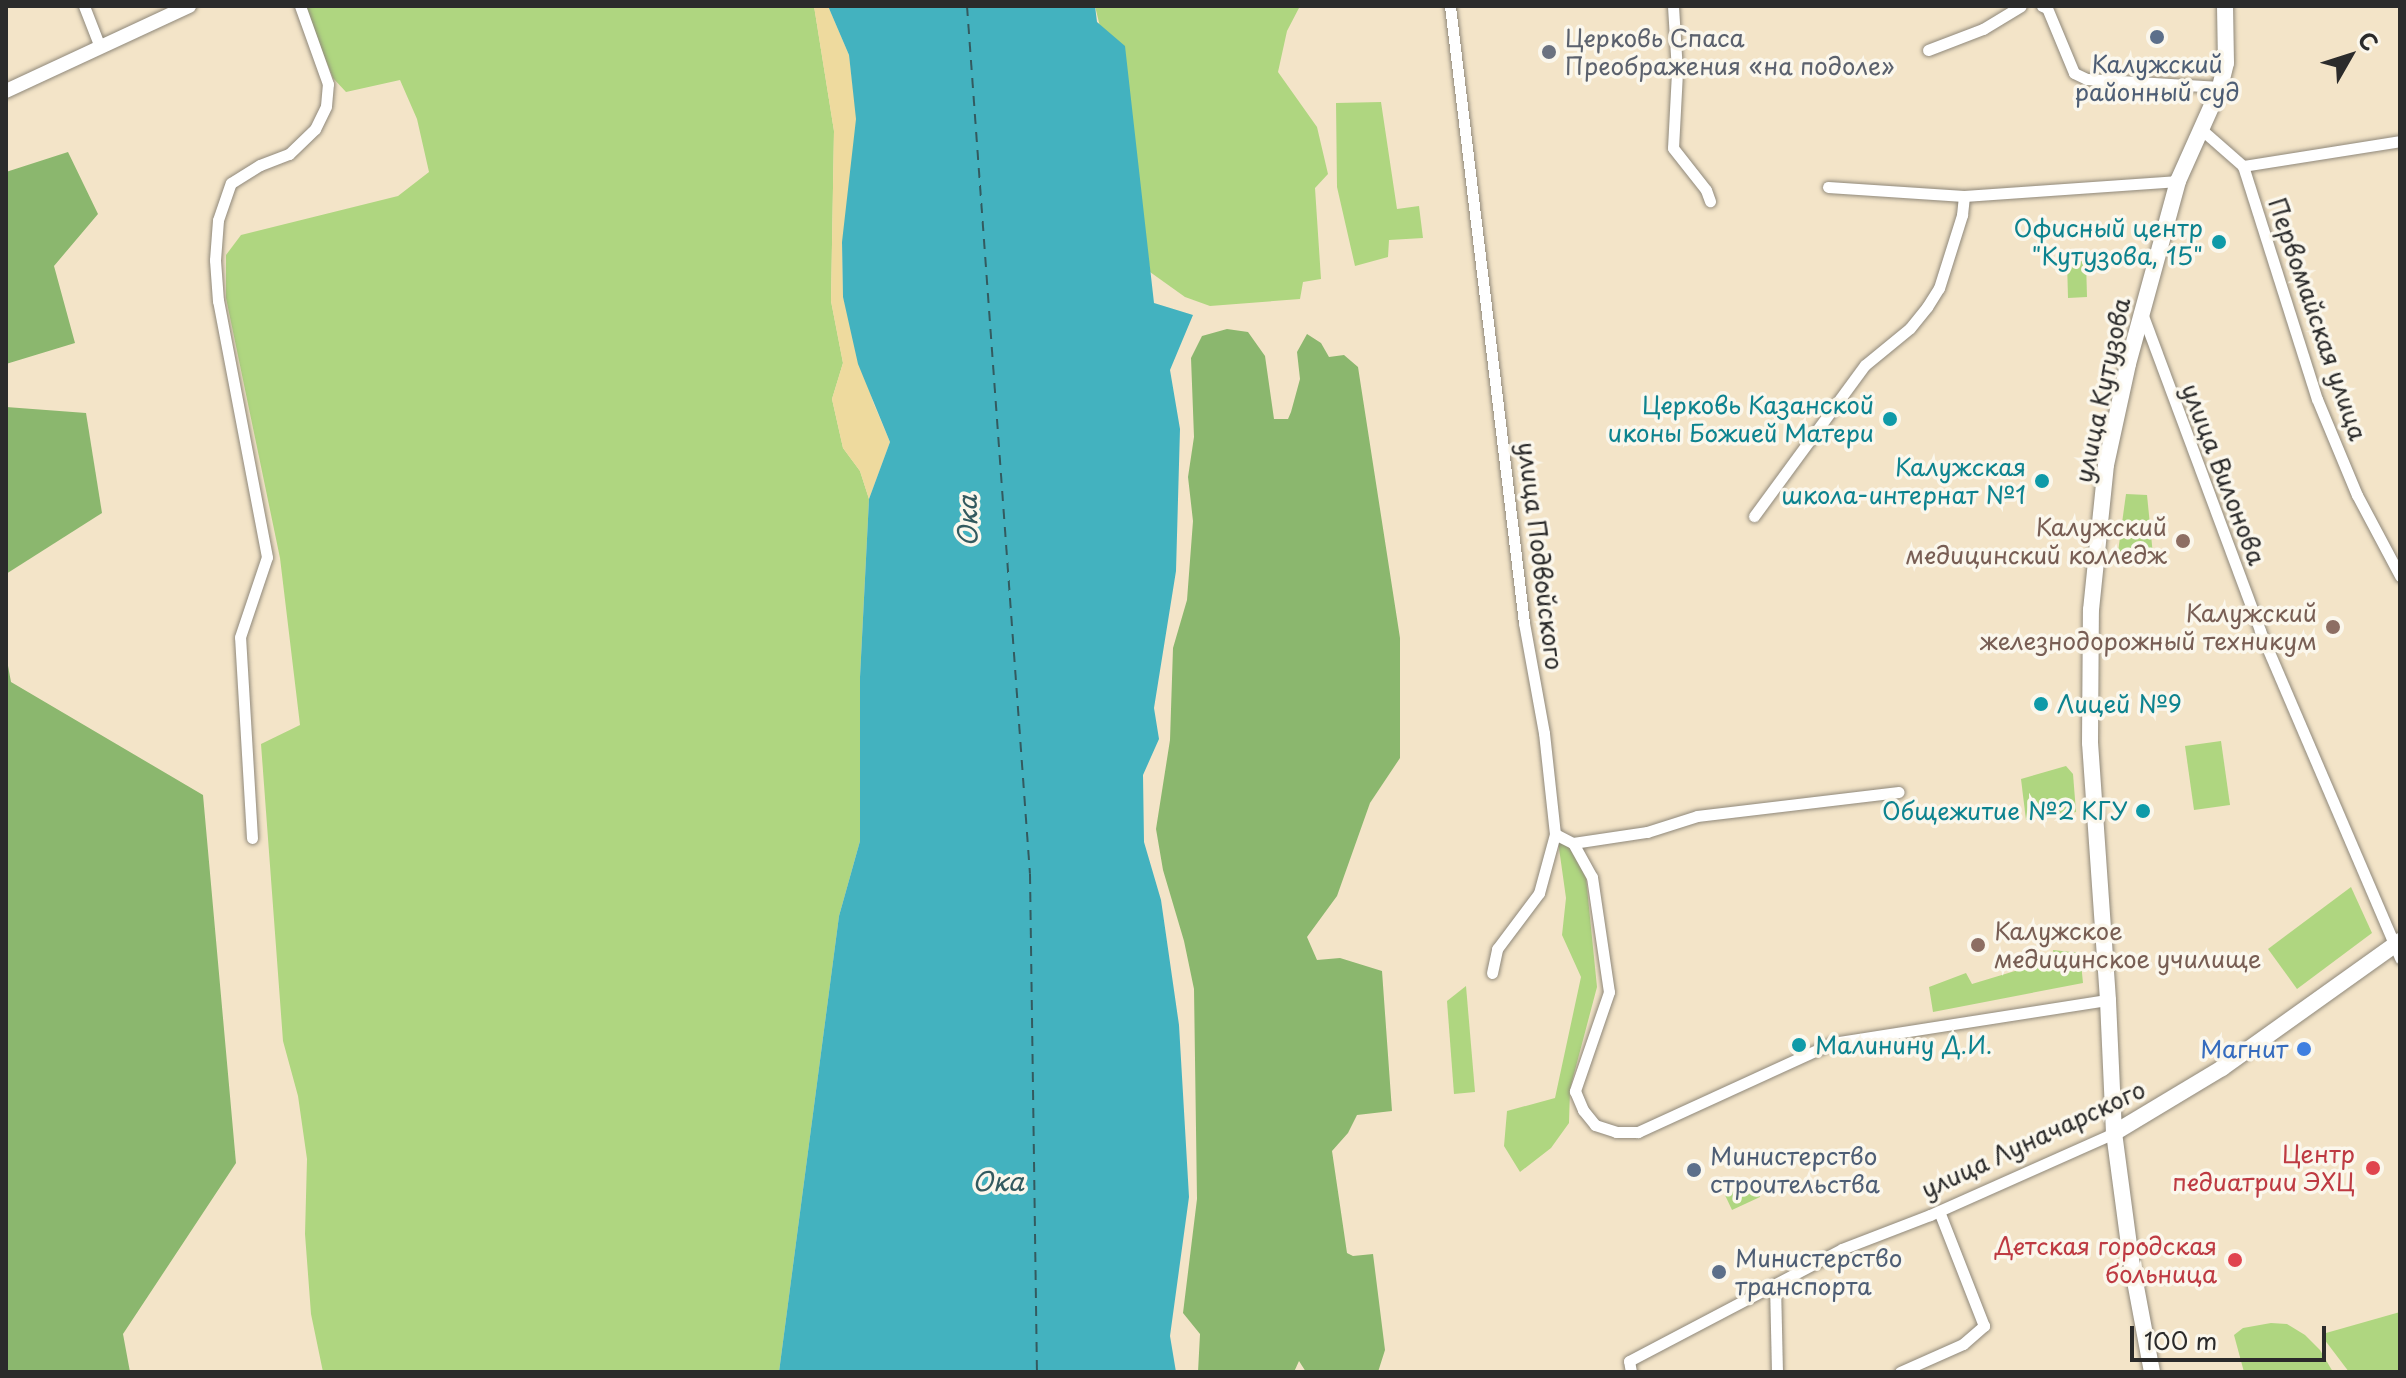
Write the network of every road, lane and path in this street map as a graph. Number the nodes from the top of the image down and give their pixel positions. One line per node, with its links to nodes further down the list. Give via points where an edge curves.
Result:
1 (84, 6): 9 (street)
2 (189, 6): 9 (street)
3 (300, 6): 25 (street, via 328,84 326,106 315,129 289,154 231,183 218,220 215,260 218,301 267,557 240,637)
4 (1450, 6): 24 (street, улица Подвойского, via 1524,623)
5 (1673, 6): 19 (street, via 1673,148)
6 (2021, 6): 10 (street, via 1983,29)
7 (2042, 6): 11 (street, via 2074,73 2087,79)
8 (2225, 6): 11 (main road, улица Кутузова, via 2226,63)
9 (100, 47): 12 (street)
10 (1928, 50)
11 (2220, 87): 13 (main road, улица Кутузова)
12 (6, 91)
13 (2202, 130): 15 (street); 16 (main road, улица Кутузова)
14 (2400, 141): 15 (street)
15 (2243, 166): 22 (street, Первомайская улица, via 2317,399 2357,495)
16 (2178, 181): 18 (street); 20 (main road, улица Кутузова)
17 (1828, 187): 18 (street)
18 (1964, 196): 21 (street, via 1939,288 1927,307 1865,365)
19 (1710, 201)
20 (2142, 313): 27 (street, улица Вилонова, via 2260,631); 29 (main road, улица Кутузова, via 2106,465 2091,610 2090,743)
21 (1754, 516)
22 (2400, 576)
23 (1899, 792): 26 (street, via 1697,816 1647,832)
24 (1555, 834): 26 (street); 28 (street, via 1539,893 1497,949)
25 (252, 838)
26 (1573, 843): 29 (street, via 1592,877 1609,992 1575,1091 1595,1125 1616,1132 1638,1132 1832,1043)
27 (2398, 948): 30 (main road, улица Луначарского, via 2222,1068)
28 (1492, 973)
29 (2108, 1000): 30 (main road, улица Кутузова)
30 (2114, 1133): 31 (street, улица Луначарского); 36 (main road, улица Кутузова)
31 (1939, 1211): 32 (street, улица Луначарского, via 1842,1249); 35 (street, via 1984,1326 1963,1344)
32 (1775, 1284): 33 (street, улица Луначарского, via 1629,1361); 34 (street)
33 (1631, 1372)
34 (1777, 1372)
35 (1900, 1372)
36 (2152, 1372)

